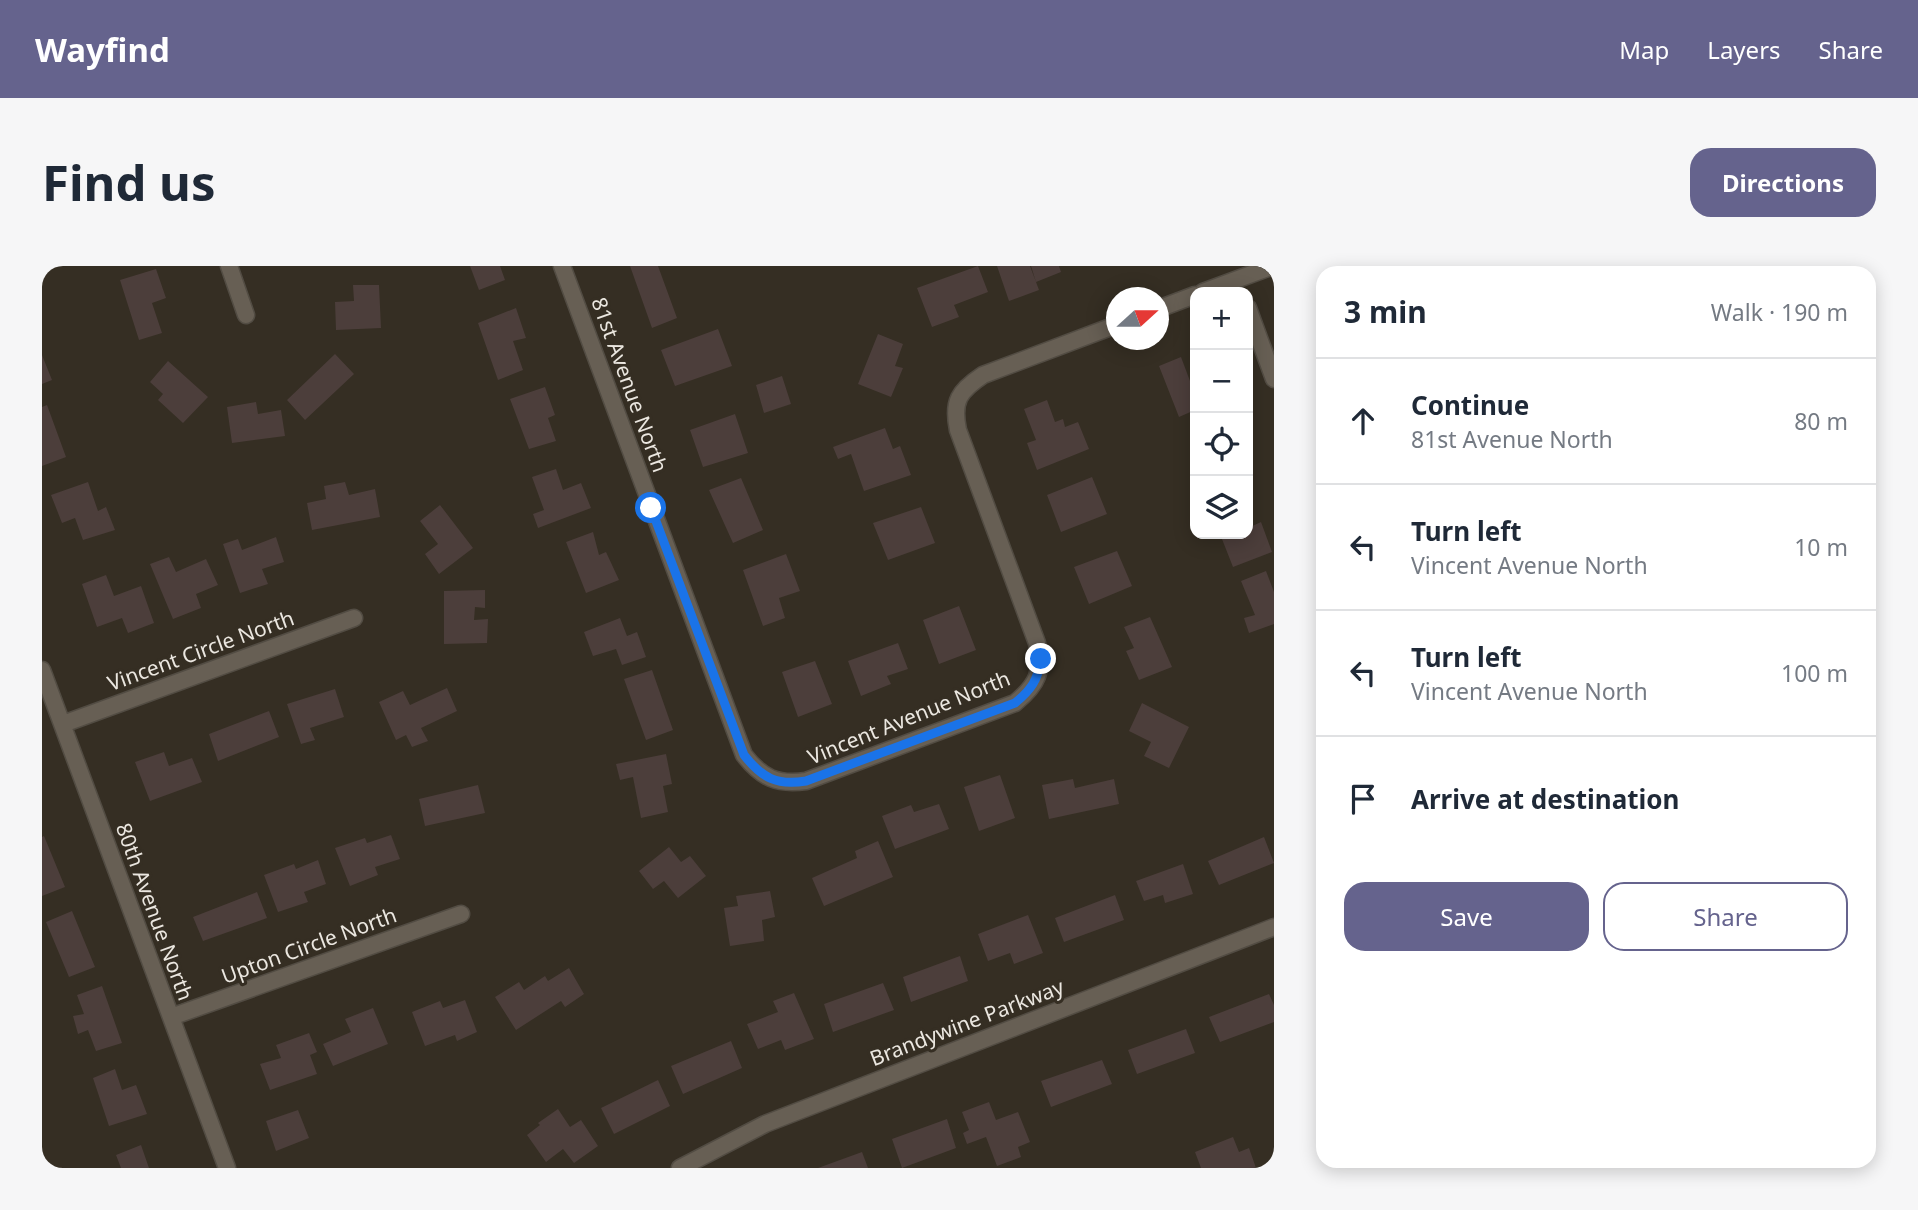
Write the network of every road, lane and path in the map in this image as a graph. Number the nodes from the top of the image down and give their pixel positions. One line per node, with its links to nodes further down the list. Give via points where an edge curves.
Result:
1 (229, 266): 8 (street)
2 (562, 266): 15 (street, 81st Avenue North)
3 (1273, 266): 4 (street)
4 (1237, 279): 5 (street)
5 (1216, 287)
6 (1190, 297): 7 (street)
7 (1169, 305)
8 (246, 315)
9 (1253, 322): 11 (street)
10 (1106, 329): 15 (street, Vincent Avenue North, via 983,375 958,396 958,430 1041,659 1039,676 1029,692 1015,703 806,781 776,781 757,772)
11 (1274, 379)
12 (354, 618): 14 (street, Vincent Circle North)
13 (42, 670): 14 (street, 80th Avenue North)
14 (63, 724): 18 (street, 80th Avenue North)
15 (744, 755)
16 (461, 914): 18 (street, Upton Circle North)
17 (1274, 927): 20 (street, Brandywine Parkway, via 765,1124)
18 (171, 1017): 19 (street, 80th Avenue North)
19 (228, 1168)
20 (680, 1168)

